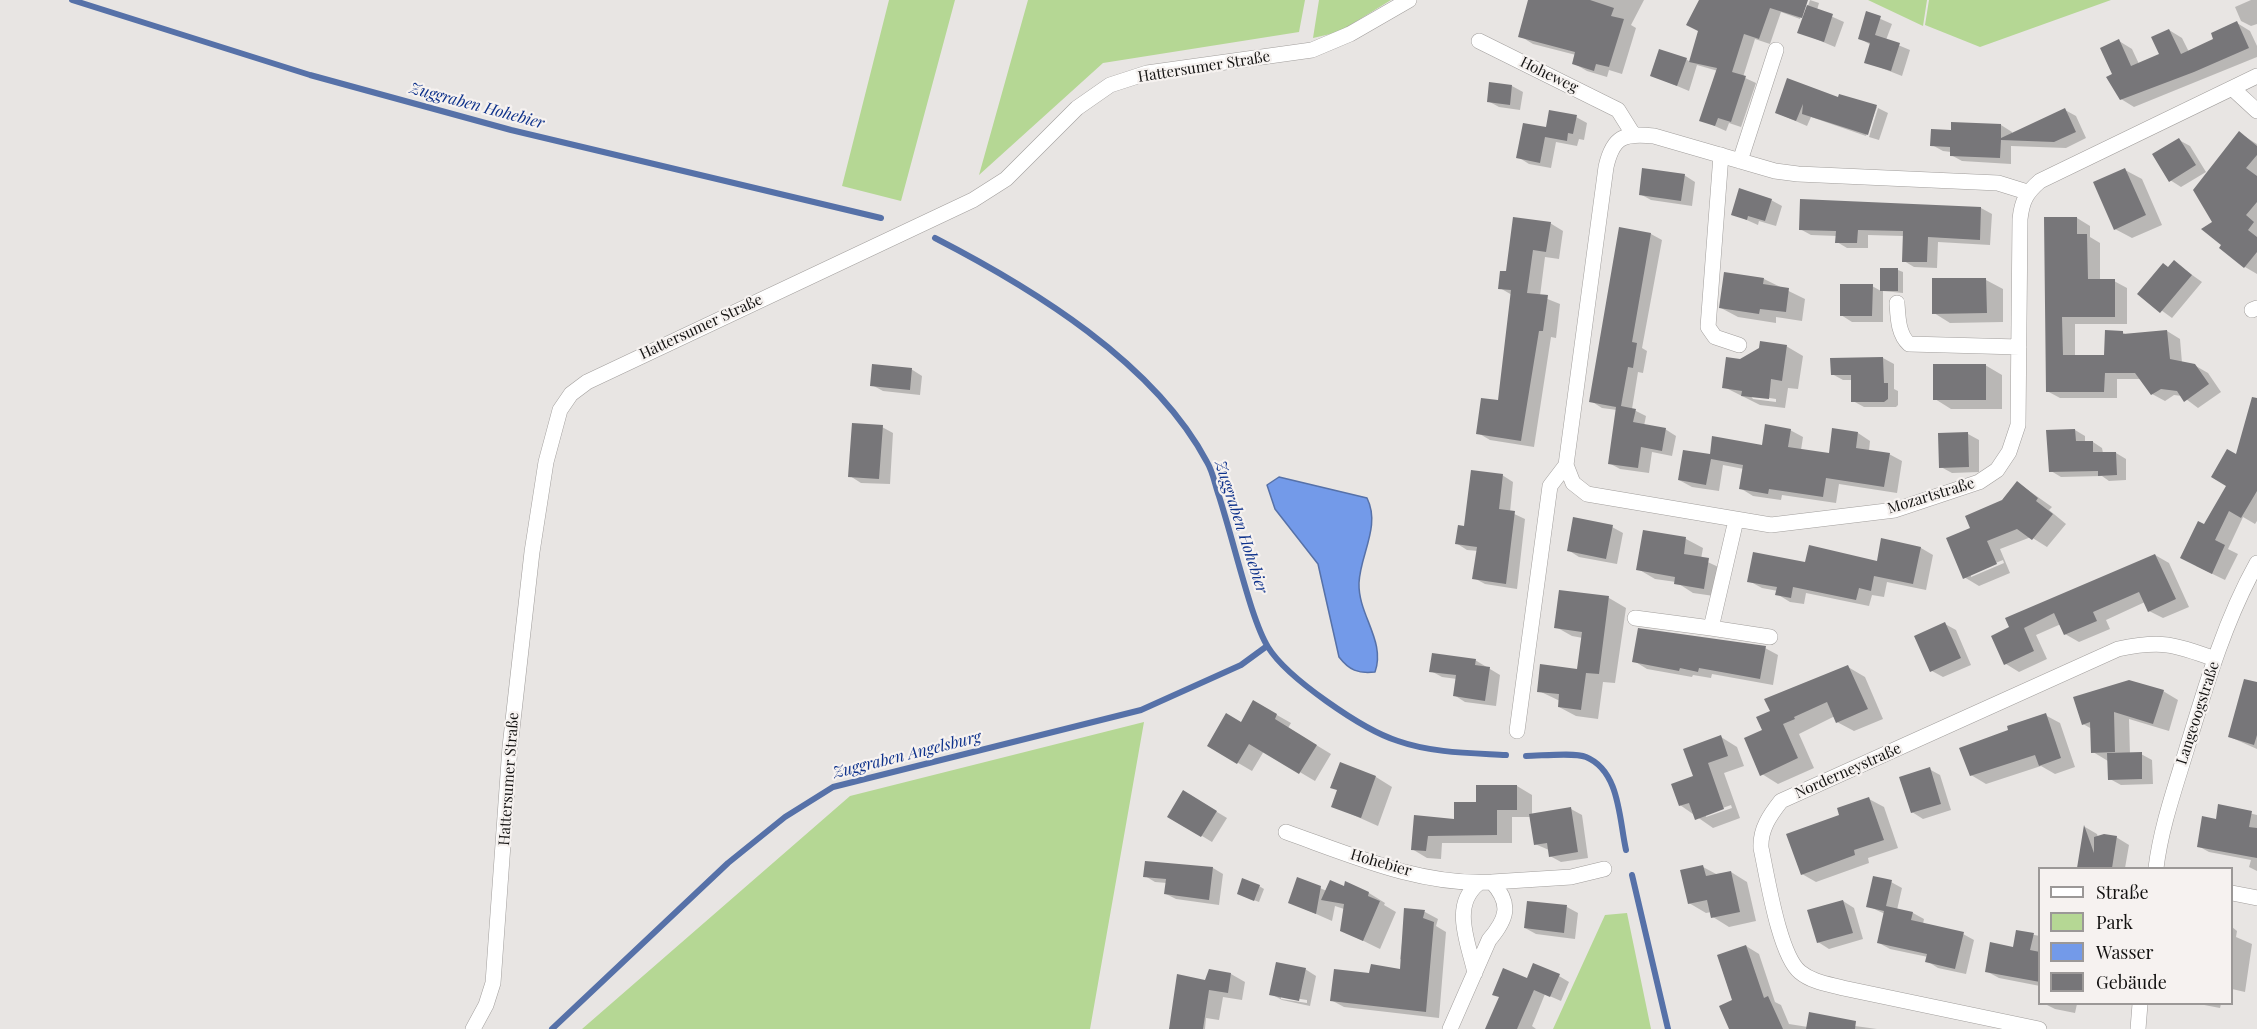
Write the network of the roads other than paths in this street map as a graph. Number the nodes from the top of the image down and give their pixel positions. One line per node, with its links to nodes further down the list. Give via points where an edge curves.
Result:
1 (1409, 0): 30 (street, Hattersumer Straße, via 1350,34 1312,50 1147,73 1110,85 1077,108 1006,179 973,200 615,368 571,394 554,424 546,462 510,747 493,982)
2 (1479, 41): 7 (street, Hoheweg, via 1618,110)
3 (1776, 50): 9 (street)
4 (2257, 76): 5 (street)
5 (2232, 88): 6 (street); 10 (street, via 2040,181)
6 (2257, 111)
7 (1633, 134): 8 (street, via 1654,136); 14 (street, via 1617,140 1606,167)
8 (1721, 156): 9 (street); 12 (street, via 1708,327 1715,337)
9 (1740, 161): 10 (street, via 1798,174 1998,183)
10 (2027, 192): 13 (street, Mozartstraße, via 2020,219)
11 (1897, 303): 13 (street, via 1903,339 1909,344)
12 (1739, 345)
13 (2019, 347): 15 (street, Mozartstraße, via 2018,425 2009,452 1997,470 1979,482 1895,510 1771,525)
14 (1566, 465): 15 (street, Mozartstraße, via 1573,483 1587,494); 21 (street, via 1550,486)
15 (1736, 520): 18 (street)
16 (2257, 563): 20 (street, Langeoogstraße)
17 (1635, 618): 18 (street)
18 (1711, 628): 19 (street)
19 (1770, 637)
20 (2215, 659): 23 (street, Langeoogstraße, via 2161,832); 32 (street, Norderneystraße, via 2171,643 2118,649 1781,801 1769,816 1760,838 1761,848 1778,925 1797,970 1813,981)
21 (1517, 731)
22 (1286, 832): 25 (street, Hohebier, via 1442,880)
23 (2157, 867)
24 (1604, 869): 25 (street, Hohebier, via 1571,877)
25 (1486, 882): 28 (street, via 1470,890 1463,919); 28 (street, via 1503,894 1504,915)
26 (2233, 893): 27 (street)
27 (2257, 898)
28 (1475, 973): 31 (street)
29 (2140, 1005): 33 (street)
30 (472, 1029)
31 (1450, 1029)
32 (2039, 1029)
33 (2138, 1029)

